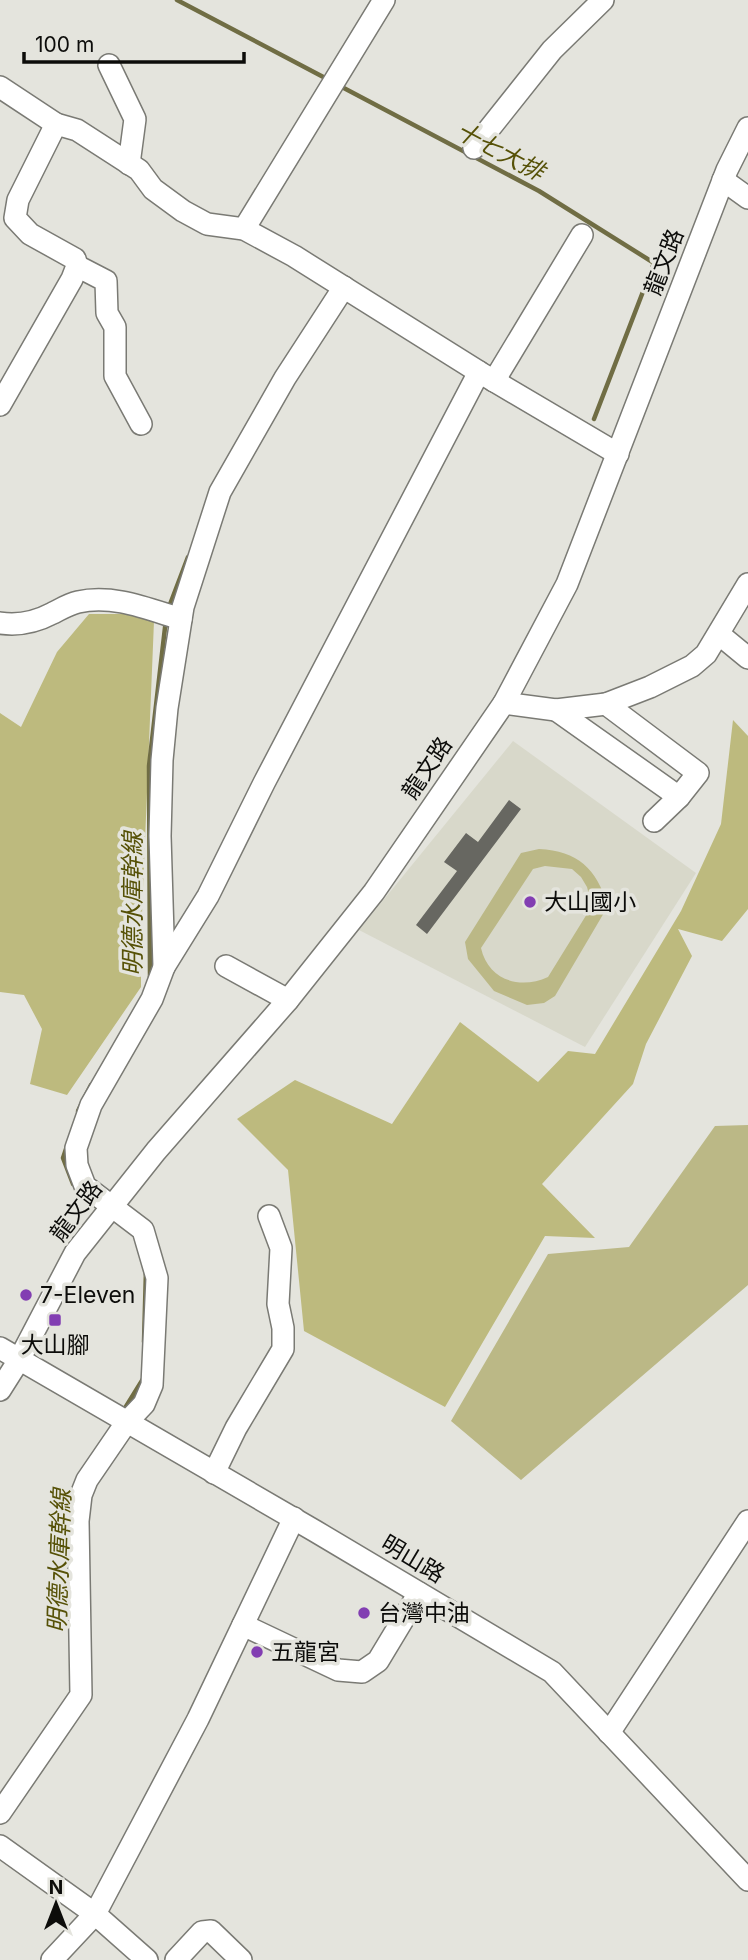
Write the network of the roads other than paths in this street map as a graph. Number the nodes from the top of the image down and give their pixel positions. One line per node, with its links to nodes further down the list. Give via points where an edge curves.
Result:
1 (384, 0): 11 (street)
2 (603, 0): 7 (street, via 552,50)
3 (109, 65): 8 (street, via 135,119)
4 (0, 87): 5 (street)
5 (56, 124): 8 (street, via 77,130); 13 (street, via 18,200 15,218 30,234 75,259)
6 (748, 128): 9 (street, 龍文路)
7 (474, 148)
8 (129, 164): 11 (street, via 153,190 183,211 207,224)
9 (723, 180): 10 (street); 18 (street, 龍文路)
10 (748, 198)
11 (244, 229): 14 (street)
12 (582, 235): 15 (street)
13 (77, 266): 16 (street); 17 (street, via 106,281 107,313 115,327 115,376)
14 (344, 287): 15 (street); 20 (street, via 220,492)
15 (486, 376): 18 (street); 30 (street, via 264,783 208,896)
16 (0, 405)
17 (141, 424)
18 (618, 454): 24 (street, 龍文路, via 567,584)
19 (748, 584): 22 (street)
20 (171, 616): 21 (street, via 129,603 89,600 27,624); 30 (street, via 160,836)
21 (0, 622)
22 (720, 635): 23 (street); 25 (street, via 692,666)
23 (748, 658)
24 (504, 703): 26 (street); 31 (street, 龍文路, via 374,892)
25 (606, 704): 26 (street); 27 (street, via 698,773)
26 (556, 710): 27 (street)
27 (679, 797): 28 (street)
28 (654, 821)
29 (226, 966): 31 (street)
30 (164, 967): 32 (street, via 152,999 91,1105 76,1148 85,1186)
31 (288, 1000): 32 (street, 龍文路)
32 (109, 1209): 35 (street, 龍文路, via 75,1254); 37 (street, via 143,1230 157,1278 152,1385 144,1404)
33 (269, 1216): 38 (street, via 281,1248 278,1304 282,1349)
34 (0, 1348): 35 (street, 明山路)
35 (19, 1360): 36 (street, 龍文路); 37 (street, 明山路)
36 (0, 1390)
37 (121, 1420): 38 (street, 明山路); 44 (street, via 81,1495 80,1695)
38 (214, 1473): 39 (street, 明山路)
39 (294, 1518): 41 (street, 明山路); 42 (street)
40 (748, 1521): 43 (street)
41 (419, 1593): 42 (street, via 378,1661 362,1672 338,1670); 43 (street, 明山路, via 552,1672)
42 (243, 1625): 47 (street)
43 (609, 1733): 46 (street, 明山路)
44 (0, 1813)
45 (0, 1846): 47 (street)
46 (748, 1880)
47 (95, 1914): 48 (street); 49 (street)
48 (52, 1960)
49 (147, 1960)
50 (176, 1960): 51 (street, via 202,1932 211,1931)
51 (241, 1960)

